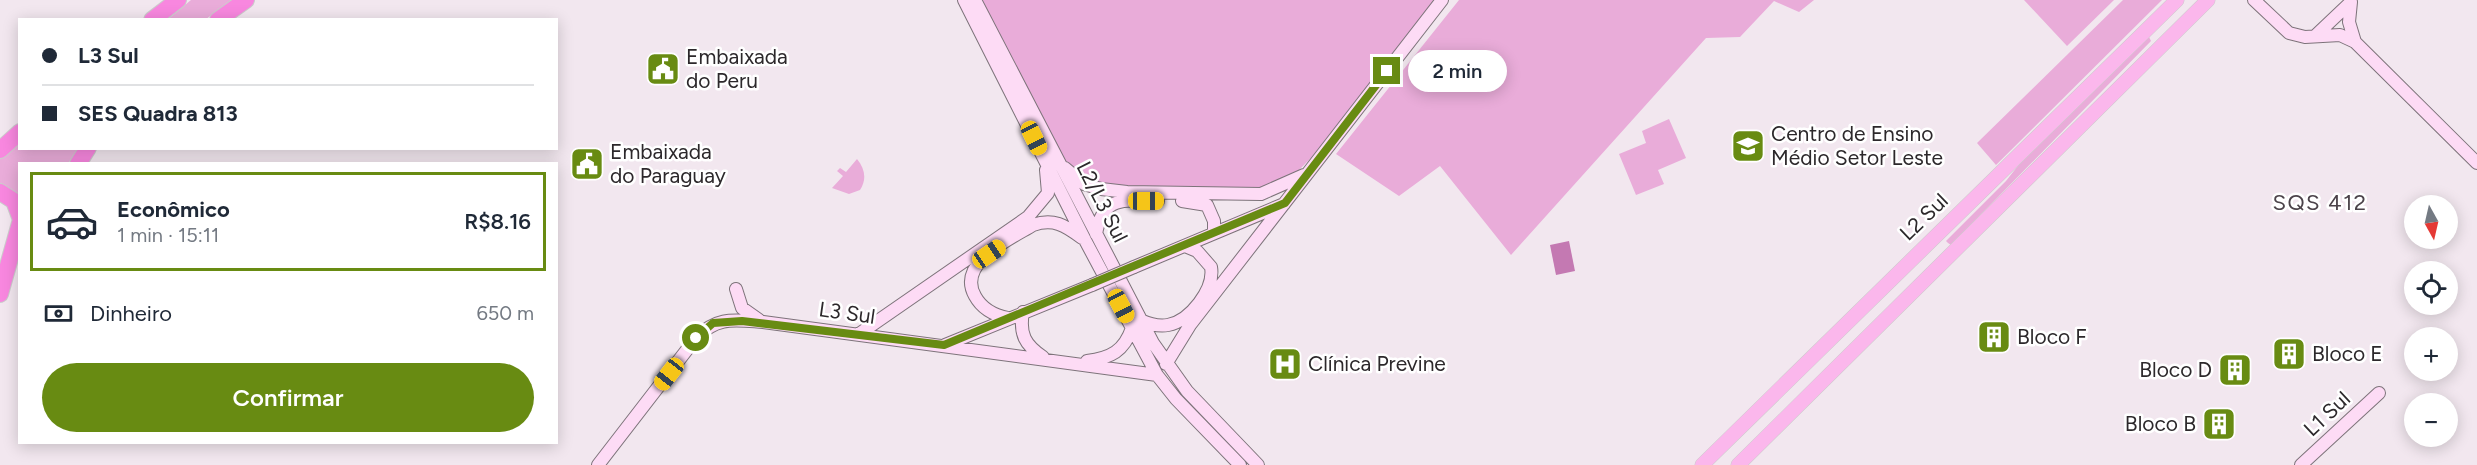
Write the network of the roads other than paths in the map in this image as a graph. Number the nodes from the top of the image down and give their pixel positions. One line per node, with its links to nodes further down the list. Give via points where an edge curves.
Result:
1 (178, 0): 10 (highway)
2 (246, 0): 11 (highway)
3 (964, 0): 19 (main road, L2/L3 Sul)
4 (975, 0): 20 (main road, L2/L3 Sul)
5 (1442, 0): 22 (main road)
6 (2208, 0): 12 (main road)
7 (2254, 0): 14 (main road, via 2289,33)
8 (2351, 1): 14 (main road); 16 (main road, via 2349,22)
9 (2173, 4): 12 (main road, via 2173,20); 13 (main road, L2 Sul)
10 (155, 18)
11 (221, 18)
12 (2185, 23): 15 (main road)
13 (2150, 26): 15 (main road, via 2162,30); 27 (main road, L2 Sul)
14 (2314, 37): 16 (main road, via 2328,34)
15 (2167, 40): 30 (main road)
16 (2355, 42): 21 (main road)
17 (18, 134): 18 (highway)
18 (0, 150)
19 (1043, 157): 29 (main road, L2/L3 Sul); 42 (main road, via 1048,193 1028,218)
20 (1057, 158): 22 (main road, via 1084,184 1127,192 1261,194); 29 (main road, L2/L3 Sul)
21 (2477, 164)
22 (1308, 173): 24 (main road)
23 (0, 192): 25 (highway, via 14,201)
24 (1285, 203): 28 (main road); 46 (main road, via 1190,325)
25 (18, 212)
26 (18, 230): 36 (highway)
27 (1942, 231): 30 (main road, via 1947,244); 32 (main road, L2 Sul)
28 (1214, 233): 29 (main road, via 1212,211 1198,201 1126,201 1104,209); 31 (main road)
29 (1091, 237): 39 (main road, via 1058,223 1042,222 980,262 970,280 972,290 988,312); 41 (main road, L2/L3 Sul)
30 (1960, 245): 34 (main road)
31 (1185, 246): 38 (main road, bridge); 41 (main road, via 1197,251 1211,267 1211,282 1201,298 1189,313 1171,325)
32 (1920, 251): 34 (main road, via 1934,255); 49 (main road, L2 Sul)
33 (18, 266): 37 (highway)
34 (1936, 269): 54 (main road)
35 (736, 289): 40 (main road, via 742,308)
36 (0, 294)
37 (0, 302)
38 (1023, 312): 39 (main road); 44 (main road, via 1023,338)
39 (1008, 318): 43 (main road)
40 (763, 322): 42 (main road, L3 Sul); 51 (main road, L3 Sul, via 729,321 707,327)
41 (1136, 324): 45 (main road, via 1117,353); 46 (main road, L2/L3 Sul); 47 (main road, L2/L3 Sul)
42 (859, 334): 43 (main road, L3 Sul)
43 (944, 345): 44 (main road, L3 Sul)
44 (1047, 360): 45 (main road, L3 Sul)
45 (1071, 363): 47 (main road, L3 Sul)
46 (1166, 364): 52 (main road, L2/L3 Sul)
47 (1157, 375): 50 (main road, L2/L3 Sul)
48 (2379, 393): 55 (main road, L1 Sul)
49 (1715, 459): 53 (main road, L2 Sul)
50 (1238, 464)
51 (598, 465)
52 (1258, 465)
53 (1702, 465)
54 (1737, 465)
55 (2301, 465)

